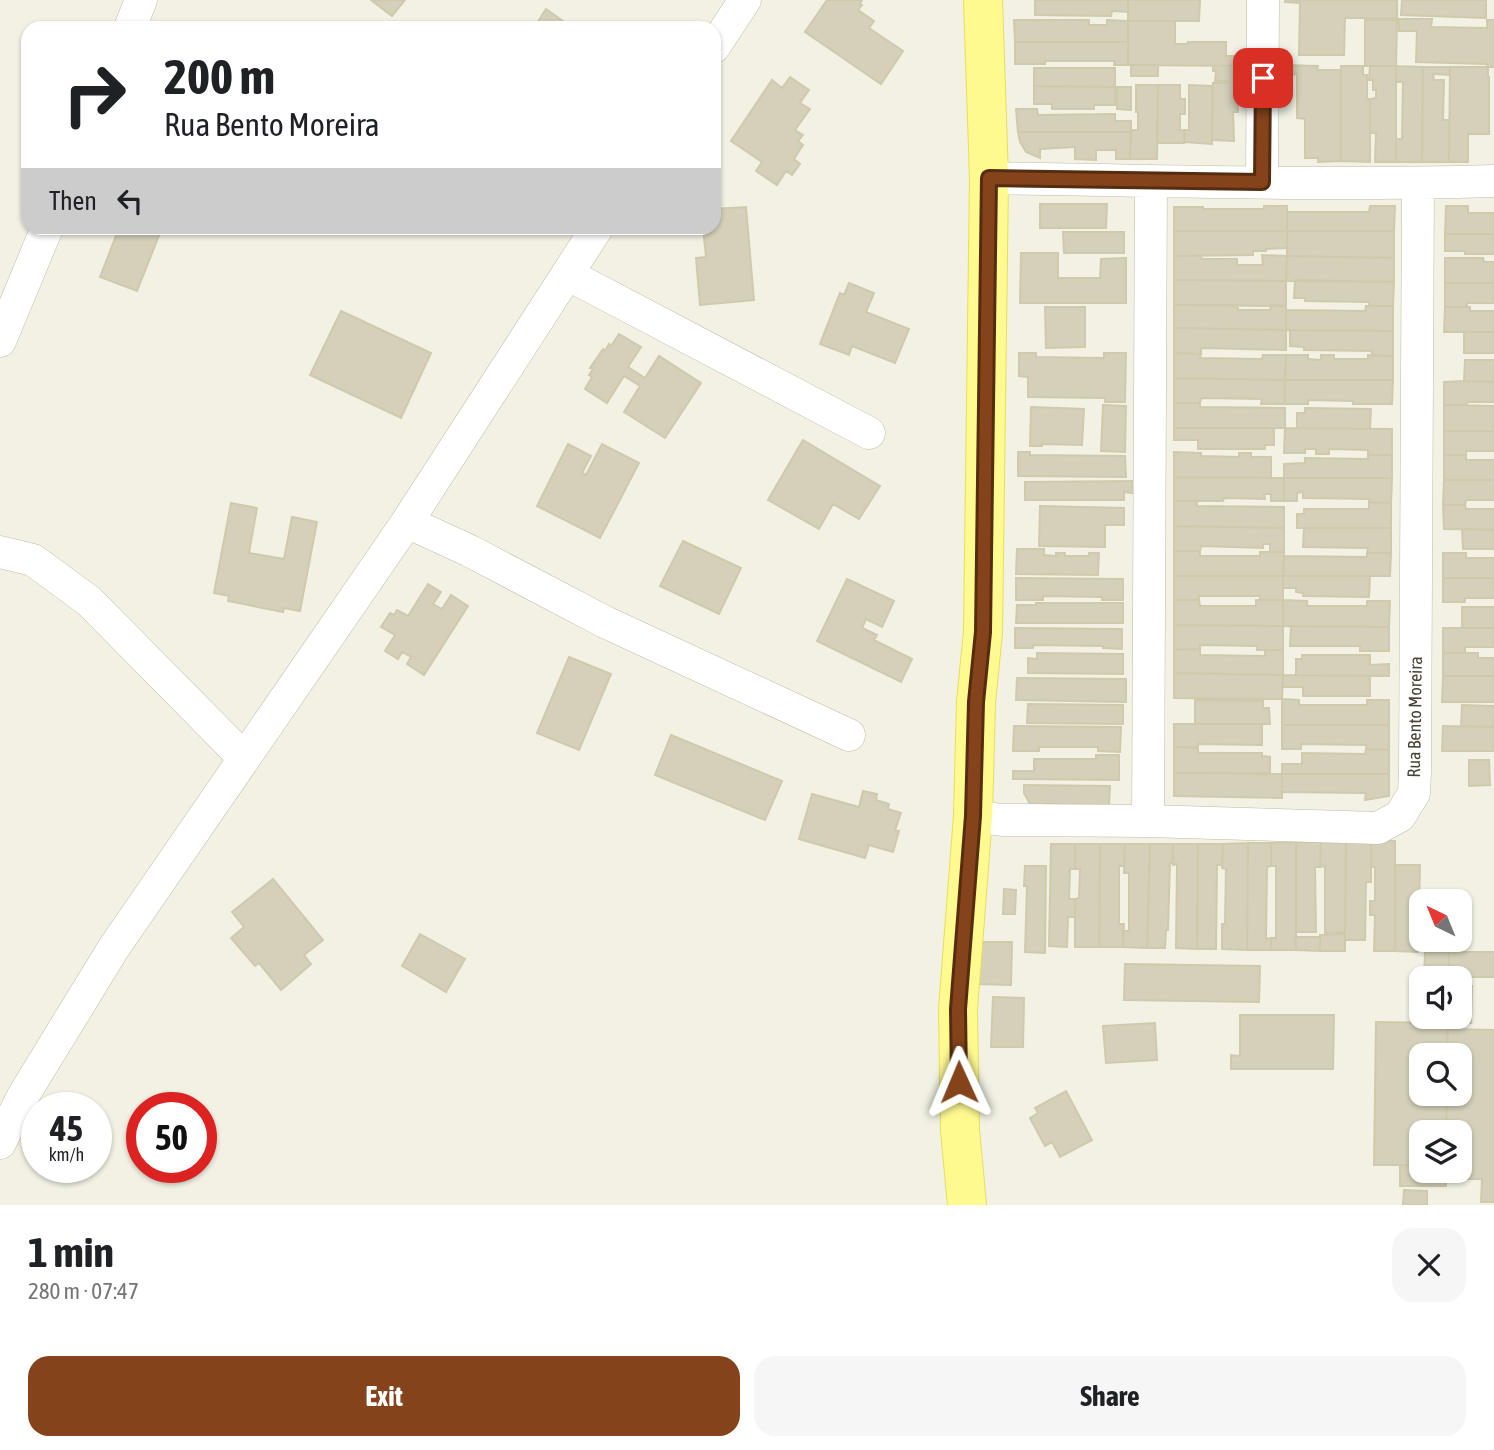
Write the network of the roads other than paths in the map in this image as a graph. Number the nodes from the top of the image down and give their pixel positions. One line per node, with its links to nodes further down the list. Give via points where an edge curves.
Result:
1 (141, 0): 5 (street)
2 (745, 0): 6 (street)
3 (983, 0): 7 (main road)
4 (1263, 0): 10 (street)
5 (133, 21)
6 (721, 36)
7 (989, 178): 8 (street); 21 (main road, via 983,632)
8 (1152, 181): 10 (street); 22 (street)
9 (1494, 181): 11 (street)
10 (1262, 182): 11 (street)
11 (1418, 183): 22 (street, Rua Bento Moreira, via 1414,793 1400,816 1378,828)
12 (44, 235): 15 (street)
13 (592, 235): 14 (street)
14 (567, 274): 16 (street); 17 (street)
15 (0, 341)
16 (869, 433)
17 (407, 522): 19 (street, via 605,622); 20 (street)
18 (0, 552): 20 (street, via 33,560 89,601)
19 (849, 735)
20 (244, 758): 23 (street, via 113,949 23,1096)
21 (973, 816): 22 (street, Rua Bento Moreira); 24 (main road, via 958,1009 960,1130)
22 (1148, 821)
23 (0, 1143)
24 (967, 1205)

